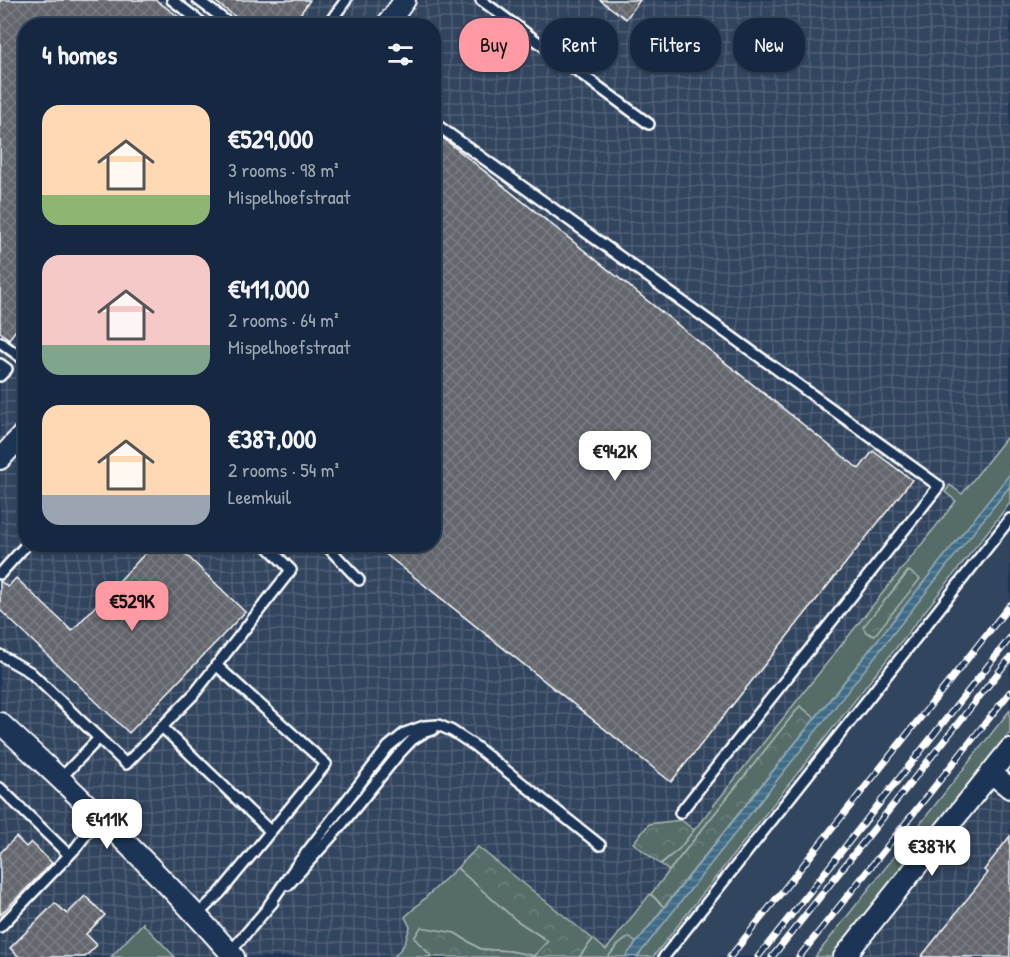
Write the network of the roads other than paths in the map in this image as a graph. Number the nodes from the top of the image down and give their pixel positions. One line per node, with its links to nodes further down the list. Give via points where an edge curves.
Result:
1 (172, 0): 6 (lane)
2 (198, 0): 7 (lane)
3 (346, 0): 8 (lane)
4 (405, 0): 9 (street)
5 (481, 0): 10 (lane)
6 (196, 18)
7 (222, 18)
8 (333, 18)
9 (393, 18)
10 (649, 124)
11 (441, 128): 34 (lane, via 939,486)
12 (0, 342): 13 (lane)
13 (18, 355)
14 (0, 364): 15 (lane, via 7,369)
15 (0, 376)
16 (18, 440): 17 (street)
17 (0, 459)
18 (1010, 519): 42 (lane)
19 (20, 552): 22 (lane)
20 (273, 552): 25 (lane, via 291,570)
21 (332, 552): 23 (lane)
22 (0, 574)
23 (358, 580)
24 (0, 656): 28 (lane, via 30,672)
25 (216, 666): 27 (lane); 36 (lane, via 326,764)
26 (0, 723): 31 (street)
27 (162, 727): 28 (lane, via 126,764); 36 (lane)
28 (99, 738): 31 (lane)
29 (1010, 749): 30 (street)
30 (991, 773): 33 (street); 43 (street)
31 (61, 778): 35 (street)
32 (0, 788): 38 (lane)
33 (1010, 788)
34 (680, 813)
35 (100, 816): 38 (lane); 39 (street)
36 (270, 831): 39 (lane)
37 (600, 845): 41 (lane, via 452,731 424,732 412,740 269,905)
38 (69, 855): 40 (lane)
39 (196, 916): 41 (street)
40 (0, 927)
41 (232, 955)
42 (664, 957)
43 (844, 957)

